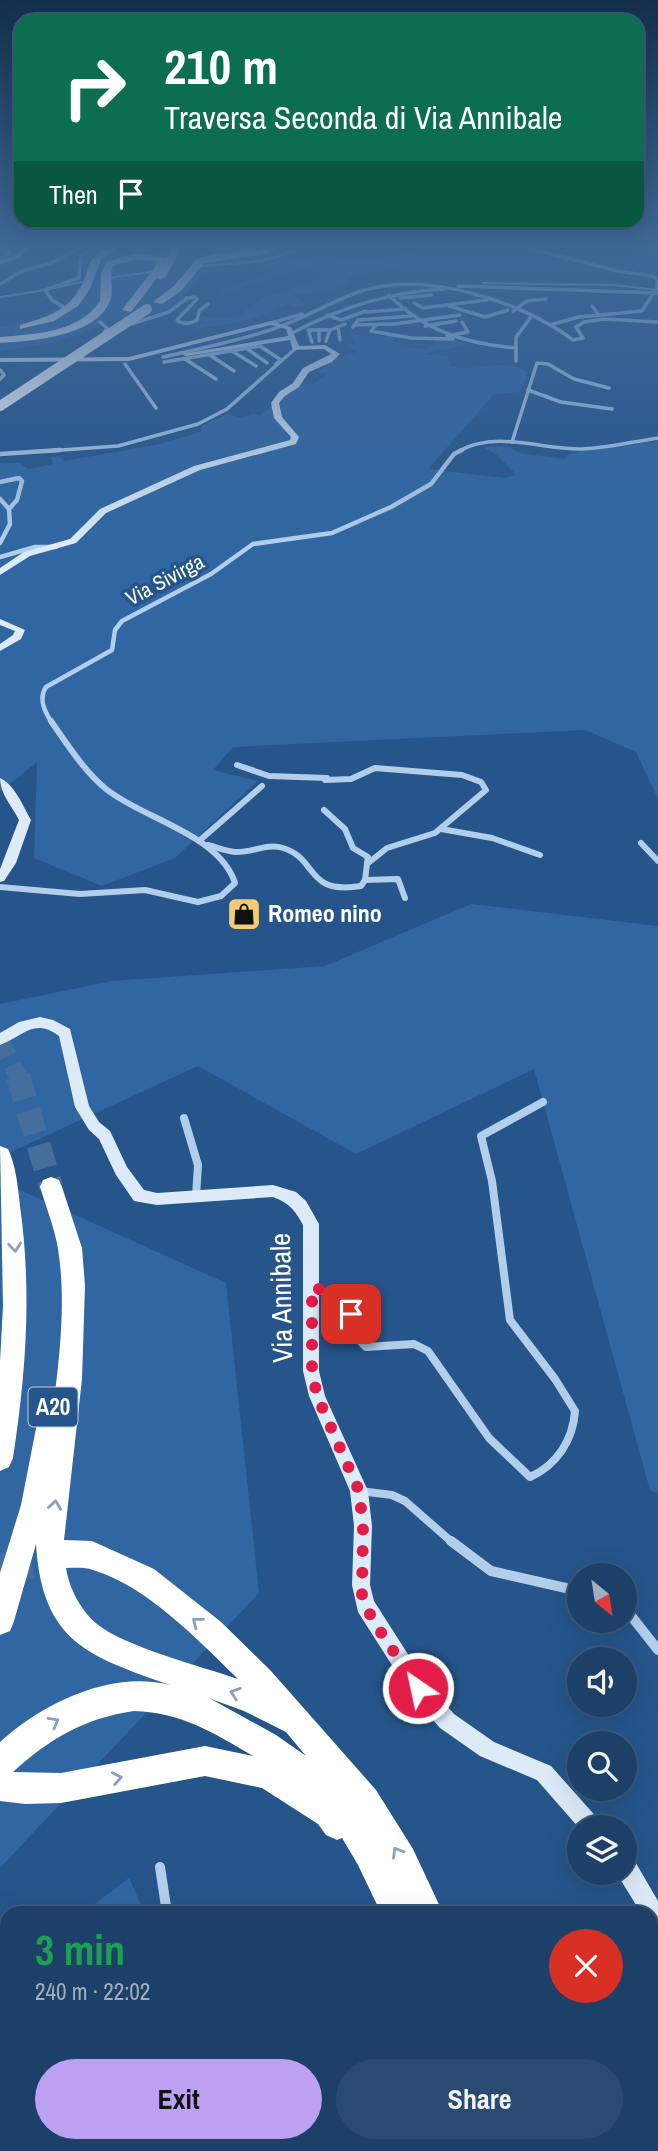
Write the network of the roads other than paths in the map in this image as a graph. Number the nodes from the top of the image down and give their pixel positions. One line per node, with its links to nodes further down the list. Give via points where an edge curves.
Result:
1 (31, 343): 11 (highway)
2 (76, 343): 34 (highway)
3 (87, 343): 22 (street)
4 (95, 343): 35 (highway, bridge)
5 (199, 343): 22 (street, via 134,358)
6 (215, 343): 20 (street)
7 (248, 343): 20 (street)
8 (293, 343): 14 (street)
9 (473, 343): 13 (street)
10 (514, 343): 13 (street)
11 (0, 348)
12 (246, 348): 15 (street); 17 (street, via 260,346); 18 (street)
13 (514, 348): 23 (street)
14 (294, 350): 17 (street); 27 (street); 45 (street, via 325,347 336,354 304,371 275,403 278,418 295,437 293,442 186,473 109,508 78,538)
15 (231, 351): 16 (street); 26 (street)
16 (210, 354): 19 (street); 29 (street)
17 (272, 354): 18 (street); 27 (street, via 281,359)
18 (258, 356): 25 (street)
19 (185, 359): 20 (street); 31 (street)
20 (164, 360): 24 (street)
21 (0, 361): 22 (street)
22 (59, 361): 24 (street)
23 (516, 361)
24 (125, 363): 36 (street)
25 (267, 363)
26 (256, 366)
27 (275, 368): 40 (street, via 223,412 198,424 118,446)
28 (0, 370): 30 (street, via 4,375)
29 (234, 371)
30 (0, 379)
31 (216, 379)
32 (610, 388): 33 (street, via 537,363)
33 (528, 390): 37 (street, via 561,402); 39 (street)
34 (0, 393)
35 (0, 406)
36 (156, 408)
37 (612, 409)
38 (658, 438): 39 (street, Via Sivirga, via 576,449)
39 (512, 442): 57 (street, Via Sivirga, via 461,448 427,487 344,529 247,547 211,574 122,621 115,629 112,650 43,690 45,711 98,782 128,804)
40 (0, 454)
41 (0, 482): 43 (street, via 22,481)
42 (0, 499): 43 (street)
43 (9, 509): 44 (street, via 10,524)
44 (0, 543)
45 (56, 547): 46 (street, via 35,547); 47 (street, via 27,554)
46 (0, 557)
47 (0, 572)
48 (1, 622): 49 (street, via 8,636)
49 (0, 647)
50 (237, 765): 52 (street, via 250,774)
51 (325, 780): 52 (street)
52 (340, 780): 56 (street, via 375,768 462,775 481,782 484,794)
53 (0, 782): 62 (street, via 25,820)
54 (262, 786): 57 (street)
55 (324, 810): 61 (street, via 345,828 353,848 369,858)
56 (440, 829): 59 (street, via 492,838); 61 (street, via 387,848)
57 (201, 842): 63 (street, via 235,852 285,848 293,851 317,880 348,890); 64 (street, Via Sivirga, via 235,879 227,892 207,901 191,902 145,890 80,894)
58 (641, 844): 60 (street)
59 (540, 855)
60 (658, 861)
61 (367, 864): 63 (street)
62 (0, 878)
63 (365, 880): 65 (street, via 398,879)
64 (0, 887)
65 (405, 898)
66 (0, 1040): 70 (street, Via Annibale, via 28,1023 45,1022 60,1029 68,1039 82,1107 110,1143 133,1191 147,1198)
67 (543, 1102): 71 (street, via 481,1136 492,1181 510,1320 575,1411 571,1432 554,1461 533,1477 526,1475 489,1438 428,1351 414,1344 366,1347 357,1338 344,1300)
68 (184, 1118): 70 (street, via 198,1165)
69 (0, 1155): 72 (highway, A20, one-way to 72, via 10,1198)
70 (196, 1196): 71 (street, Via Annibale, via 273,1191 291,1197 311,1224)
71 (312, 1287): 75 (street, Via Annibale, via 314,1384)
72 (16, 1314): 73 (highway); 74 (highway, A20, via 14,1366)
73 (0, 1359)
74 (0, 1458)
75 (359, 1491): 77 (street, via 392,1494 405,1501 470,1558 491,1570); 84 (street, Via Annibale, via 365,1605 418,1688 466,1737 544,1773)
76 (60, 1554): 81 (highway, one-way to 76, via 211,1632 144,1579 92,1555)
77 (567, 1588)
78 (0, 1621): 81 (highway, A20, one-way to 78, via 250,1698 112,1650 86,1634 63,1605 52,1572 50,1541 69,1379 73,1286 70,1248 51,1187 60,1273 56,1381 34,1505)
79 (637, 1623): 80 (street)
80 (658, 1650)
81 (297, 1722): 90 (highway, one-way to 81, via 378,1821)
82 (0, 1763): 89 (highway, one-way to 89, via 38,1732 87,1706 121,1696 150,1695 182,1702 255,1739 314,1781 365,1842)
83 (13, 1787): 88 (highway, one-way to 88, via 91,1783 205,1761 268,1774 329,1813)
84 (581, 1815)
85 (160, 1867): 87 (street)
86 (637, 1884): 91 (street)
87 (166, 1906)
88 (392, 1906)
89 (394, 1906)
90 (424, 1906)
91 (649, 1906)

